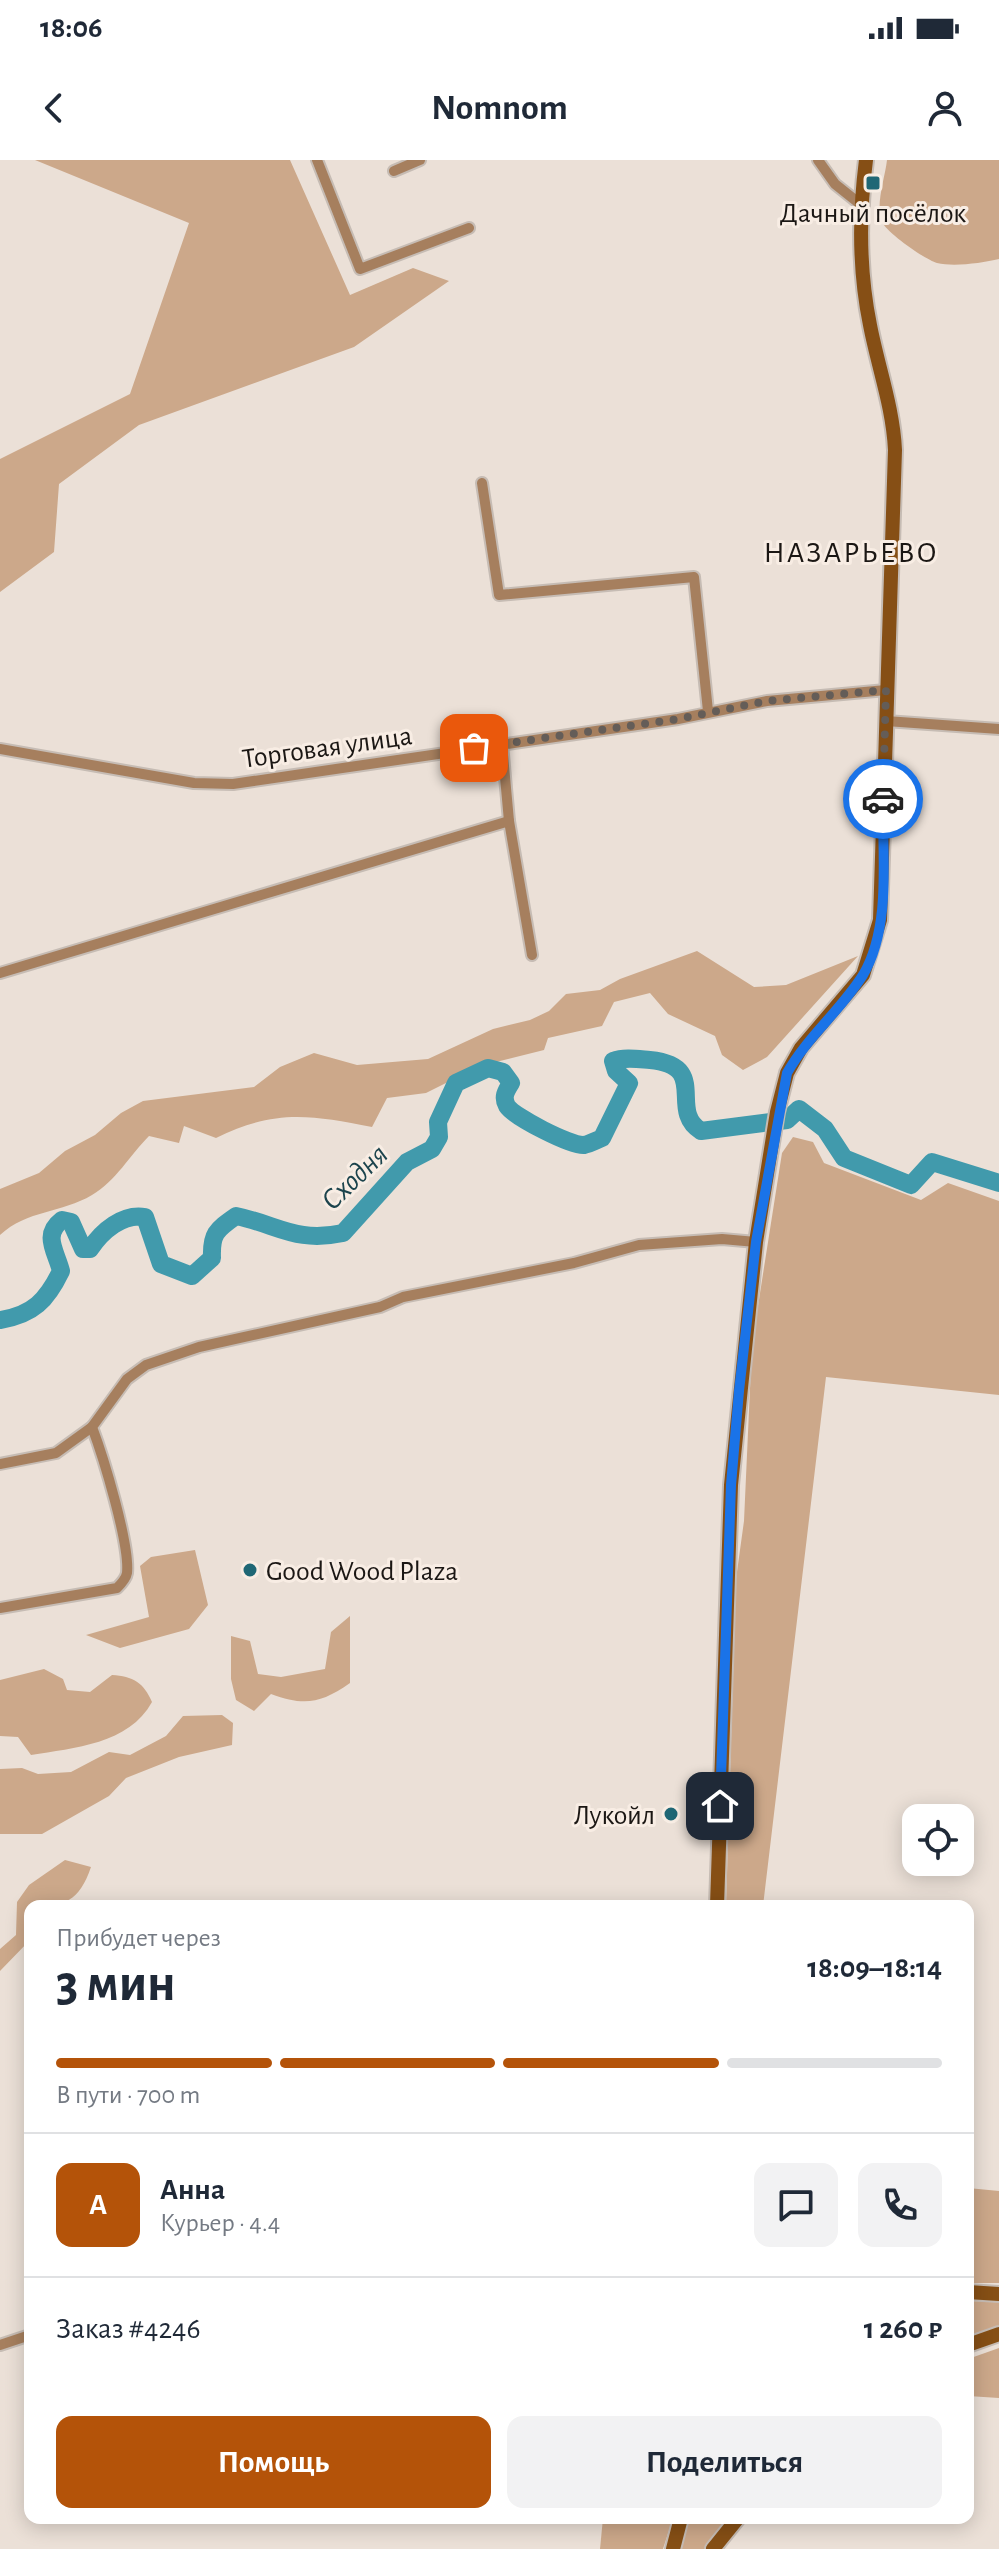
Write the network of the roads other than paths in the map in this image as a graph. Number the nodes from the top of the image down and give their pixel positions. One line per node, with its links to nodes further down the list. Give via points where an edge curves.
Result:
1 (317, 160): 7 (street, via 360,269)
2 (420, 160): 5 (street)
3 (818, 160): 6 (street, via 835,184)
4 (866, 160): 6 (street)
5 (394, 171)
6 (860, 204): 9 (street, via 869,324 894,427)
7 (469, 228)
8 (482, 483): 10 (street, via 499,595 694,577)
9 (886, 690): 10 (street, Торговая улица); 11 (street)
10 (708, 711): 13 (street, Торговая улица)
11 (886, 721): 12 (street); 18 (street, via 880,920 874,947 863,975 801,1048 787,1073)
12 (999, 729)
13 (502, 744): 14 (street, Торговая улица, via 233,784 194,783); 15 (street)
14 (0, 749)
15 (509, 821): 16 (street); 17 (street)
16 (532, 955)
17 (0, 973)
18 (756, 1242): 19 (street, via 639,1245 199,1347 146,1365 127,1379); 22 (street, via 731,1485)
19 (92, 1427): 20 (street, via 56,1453); 21 (street, via 108,1470 127,1573 123,1582 117,1588)
20 (0, 1464)
21 (0, 1608)
22 (717, 1900)
23 (974, 2292): 24 (street)
24 (999, 2294)
25 (999, 2334): 27 (street)
26 (24, 2337): 28 (street)
27 (974, 2343)
28 (0, 2345)
29 (679, 2524): 31 (street)
30 (733, 2524): 32 (street)
31 (673, 2549)
32 (713, 2549)

